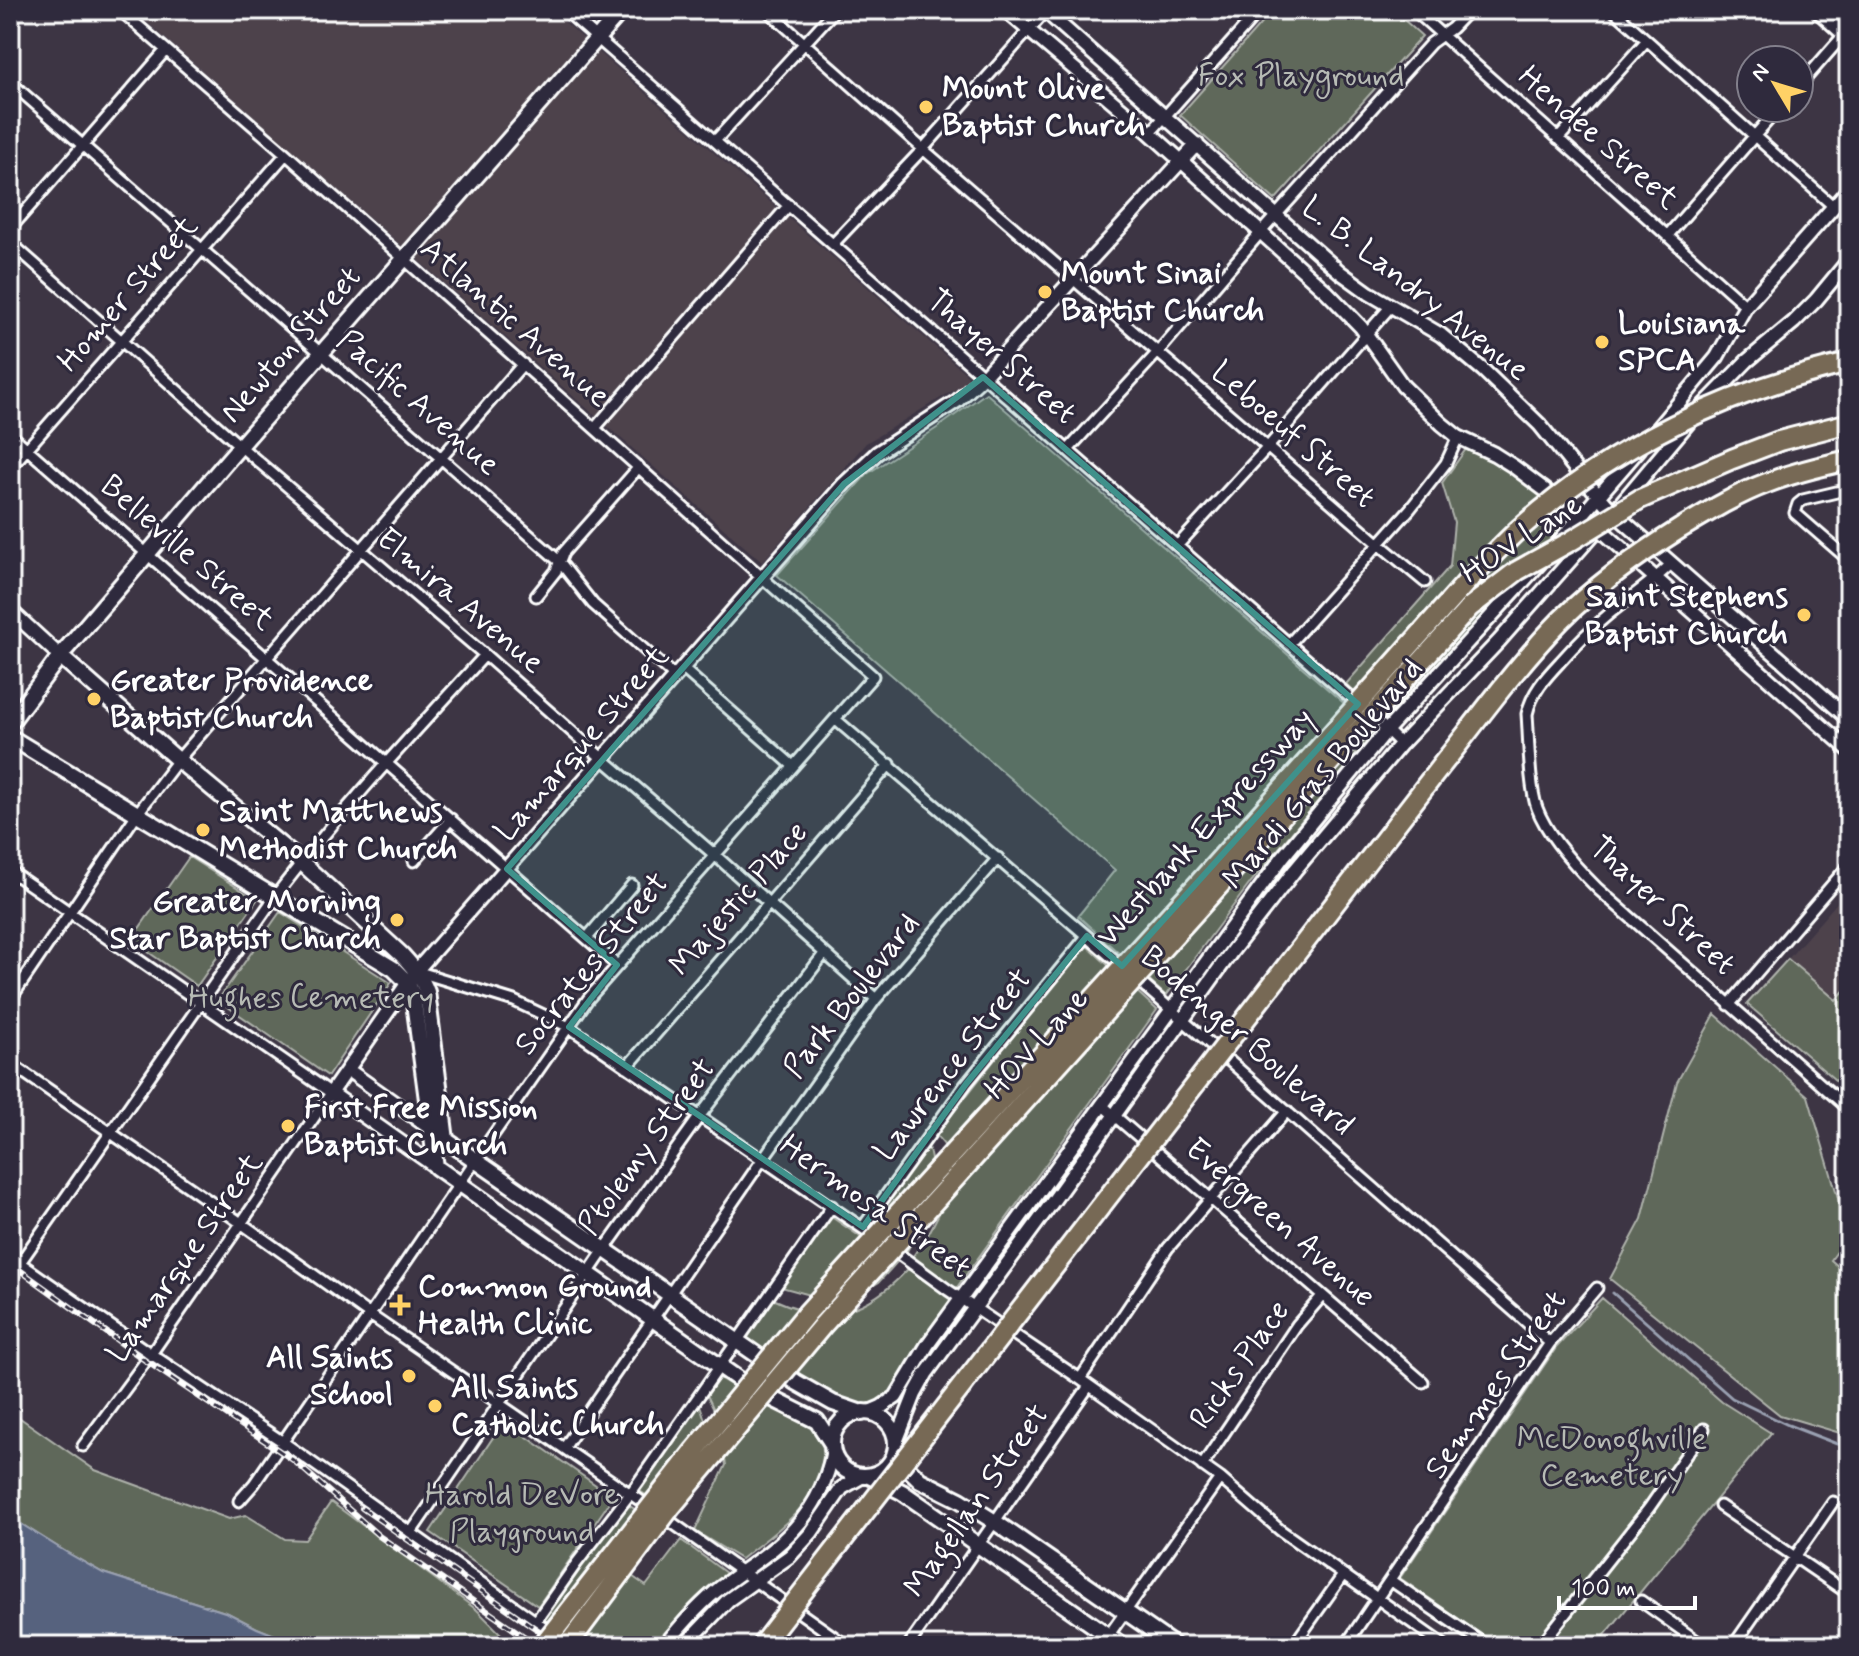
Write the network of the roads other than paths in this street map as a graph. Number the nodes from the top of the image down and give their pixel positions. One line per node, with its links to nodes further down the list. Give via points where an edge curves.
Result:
1 (120, 10): 19 (street, Atlantic Avenue)
2 (565, 10): 16 (street, Thayer Street)
3 (622, 10): 16 (main road, Newton Street)
4 (767, 10): 18 (street, Leboeuf Street)
5 (835, 10): 18 (street)
6 (1005, 10): 13 (street, L. B. Landry Avenue)
7 (1045, 10): 13 (street); 22 (street, L. B. Landry Avenue)
8 (1260, 10): 22 (street)
9 (1414, 10): 15 (street, Hendee Street)
10 (1469, 10): 15 (street)
11 (1613, 10): 17 (street)
12 (1817, 10): 14 (street)
13 (1028, 30): 24 (street, L. B. Landry Avenue); 30 (street)
14 (1847, 34): 20 (street)
15 (1442, 35): 26 (street, Hendee Street); 36 (street)
16 (597, 38): 27 (street, Thayer Street); 43 (main road, Newton Street)
17 (1647, 40): 25 (street); 26 (street)
18 (806, 43): 27 (street); 30 (street, Leboeuf Street)
19 (166, 50): 29 (street); 31 (street, Atlantic Avenue)
20 (1815, 69)
21 (10, 82): 29 (street, Pacific Avenue)
22 (1165, 117): 24 (street); 28 (street, L. B. Landry Avenue)
23 (1765, 124): 25 (street)
24 (1150, 133): 32 (street, L. B. Landry Avenue)
25 (1754, 137): 35 (street); 39 (street)
26 (1558, 139): 39 (street, Hendee Street)
27 (715, 141): 34 (street, Thayer Street)
28 (1197, 144): 32 (street, Lamarque Street); 36 (street, L. B. Landry Avenue)
29 (82, 147): 37 (street); 42 (street, Pacific Avenue)
30 (923, 149): 41 (street); 45 (street, Leboeuf Street)
31 (286, 154): 42 (street, Homer Street); 43 (street, Atlantic Avenue)
32 (1182, 161): 38 (street, L. B. Landry Avenue); 45 (street, Lamarque Street)
33 (1849, 189): 35 (street, Mardi Gras Boulevard)
34 (789, 205): 41 (street, Thayer Street); 56 (street)
35 (1833, 206): 47 (street, Mardi Gras Boulevard)
36 (1277, 215): 38 (street); 46 (street, L. B. Landry Avenue, via 1340,272)
37 (10, 229)
38 (1261, 232): 48 (street, L. B. Landry Avenue); 50 (street)
39 (1668, 235): 47 (street, Hendee Street)
40 (10, 242): 49 (street, Elmira Avenue)
41 (833, 244): 54 (street, Thayer Street)
42 (202, 250): 49 (street, Homer Street); 51 (street, Pacific Avenue)
43 (403, 259): 51 (main road, Newton Street); 53 (street, Atlantic Avenue)
44 (1849, 260): 69 (street, Mardi Gras Boulevard, via 1794,322 1721,386)
45 (1074, 278): 50 (street, Leboeuf Street); 54 (street, Lamarque Street)
46 (1391, 306): 48 (street); 68 (street, L. B. Landry Avenue, via 1441,335 1519,402)
47 (1746, 306): 68 (street, Mardi Gras Boulevard, via 1717,357)
48 (1367, 335): 58 (street, L. B. Landry Avenue, via 1403,386); 60 (street)
49 (121, 341): 59 (street, Elmira Avenue); 61 (street, Homer Street)
50 (1158, 352): 60 (street, Leboeuf Street); 62 (street)
51 (322, 353): 59 (main road, Newton Street); 63 (street, Pacific Avenue)
52 (1849, 363): 195 (highway, Westbank Expressway, bridge, via 1719,404 1625,451 1520,529 1471,577 817,1302)
53 (523, 364): 56 (street, Atlantic Avenue); 63 (street)
54 (983, 377): 62 (street, Thayer Street); 79 (street, Lamarque Street, via 946,409 877,453)
55 (1849, 423): 196 (highway, HOV Lane, bridge, via 1779,441 1640,499 1517,571 1470,607 822,1326 670,1508)
56 (595, 428): 65 (street, Atlantic Avenue)
57 (10, 434): 61 (street, Belleville Street)
58 (1458, 437): 70 (street, L. B. Landry Avenue, via 1513,466); 72 (street, via 1446,463)
59 (240, 446): 74 (street, Elmira Avenue); 75 (main road, Newton Street)
60 (1268, 447): 72 (street, Leboeuf Street); 73 (street)
61 (27, 449): 66 (street, Homer Street); 75 (street, Belleville Street)
62 (1068, 450): 73 (street, Thayer Street)
63 (442, 458): 74 (street); 77 (street, Pacific Avenue)
64 (1849, 460): 199 (highway, bridge, via 1765,483 1712,509 1598,585 1560,621 1441,766)
65 (639, 467): 77 (street); 79 (street, Atlantic Avenue)
66 (10, 468)
67 (1849, 489): 76 (street, via 1803,500 1795,513)
68 (1599, 496): 69 (street, L. B. Landry Avenue); 70 (street, Mardi Gras Boulevard)
69 (1613, 512): 71 (street, Mardi Gras Boulevard); 78 (street, L. B. Landry Avenue)
70 (1581, 517): 71 (street, L. B. Landry Avenue); 93 (street, Mardi Gras Boulevard)
71 (1599, 528): 80 (street, L. B. Landry Avenue); 95 (street, Mardi Gras Boulevard)
72 (1378, 543): 81 (street, Leboeuf Street); 84 (street)
73 (1177, 546): 84 (street, Thayer Street)
74 (361, 550): 85 (street, Elmira Avenue); 87 (street)
75 (148, 553): 86 (main road, Newton Street); 87 (street, Belleville Street)
76 (1849, 560)
77 (559, 561): 82 (street); 88 (street, Pacific Avenue, via 593,604)
78 (1672, 563): 80 (street, Thayer Street); 91 (street, L. B. Landry Avenue)
79 (761, 577): 88 (street, Lamarque Street); 89 (street, Atlantic Avenue)
80 (1657, 578): 96 (street, L. B. Landry Avenue); 123 (street, Thayer Street, via 1576,644 1530,701 1536,807 1583,874)
81 (1425, 582)
82 (536, 596)
83 (10, 610): 86 (street)
84 (1290, 643): 93 (street, Thayer Street)
85 (485, 655): 97 (street, Elmira Avenue); 99 (street)
86 (60, 656): 92 (main road, Newton Street); 98 (main road)
87 (267, 658): 98 (street); 99 (street, Belleville Street)
88 (678, 672): 97 (street, Lamarque Street); 101 (street, Pacific Avenue)
89 (873, 676): 90 (street, Socrates Street)
90 (835, 719): 100 (street, Bodenger Boulevard); 101 (street, Socrates Street)
91 (1849, 719)
92 (10, 723)
93 (1387, 730): 95 (street, Thayer Street); 124 (street, Mardi Gras Boulevard, via 1282,858)
94 (10, 737): 102 (main road)
95 (1401, 744): 125 (street, Mardi Gras Boulevard, via 1295,870)
96 (1849, 750)
97 (603, 759): 104 (street, Elmira Avenue); 109 (street, Lamarque Street)
98 (178, 760): 102 (street); 107 (main road)
99 (387, 763): 103 (street, Belleville Street); 107 (street)
100 (890, 764): 105 (street, Bodenger Boulevard); 113 (street, Majestic Place)
101 (793, 766): 104 (street, Socrates Street)
102 (137, 814): 112 (main road); 114 (street)
103 (451, 819): 106 (street); 109 (street, Belleville Street)
104 (716, 856): 113 (street, Elmira Avenue); 118 (street, Socrates Street)
105 (998, 858): 115 (street, Bodenger Boulevard); 120 (street, Park Boulevard)
106 (414, 861)
107 (301, 862): 112 (street); 119 (main road, via 402,955)
108 (1849, 865): 123 (street)
109 (507, 869): 116 (street, Belleville Street); 119 (street, Lamarque Street)
110 (10, 871): 114 (street)
111 (632, 885): 116 (street)
112 (274, 898): 119 (main road); 122 (street)
113 (770, 904): 117 (street, Elmira Avenue); 128 (street, Majestic Place)
114 (70, 914): 121 (street); 122 (street)
115 (1087, 936): 124 (street, Bodenger Boulevard); 146 (street, Lawrence Street, via 966,1084)
116 (587, 938): 118 (street, Belleville Street)
117 (824, 954): 120 (street, Elmira Avenue); 135 (street, Ptolemy Street)
118 (617, 965): 126 (street, Socrates Street)
119 (412, 976): 126 (street, Hermosa Street, via 514,1001); 129 (street, Lamarque Street); 136 (main road); 138 (main road, via 427,992)
120 (876, 999): 139 (street, Park Boulevard)
121 (10, 1000)
122 (202, 1004): 130 (street); 137 (street)
123 (1729, 1005): 132 (street, Thayer Street)
124 (1172, 1008): 125 (street, Bodenger Boulevard); 131 (street, Mardi Gras Boulevard)
125 (1183, 1018): 133 (street, Bodenger Boulevard); 134 (street, Mardi Gras Boulevard)
126 (569, 1027): 128 (street, Hermosa Street); 140 (street, Socrates Street)
127 (10, 1063): 137 (street)
128 (627, 1067): 135 (street, Hermosa Street)
129 (348, 1070): 130 (street, Lamarque Street); 136 (street)
130 (331, 1093): 141 (street); 145 (street, Lamarque Street)
131 (1102, 1105): 134 (street, Evergreen Avenue); 155 (street, Mardi Gras Boulevard)
132 (1849, 1109)
133 (1287, 1111): 143 (street, Magellan Street); 160 (street, Bodenger Boulevard)
134 (1114, 1114): 143 (street, Evergreen Avenue); 156 (street, Mardi Gras Boulevard)
135 (699, 1117): 139 (street, Hermosa Street); 147 (street, Ptolemy Street)
136 (432, 1129): 138 (street); 141 (main road)
137 (110, 1134): 145 (street); 149 (street)
138 (446, 1140): 140 (main road)
139 (762, 1160): 144 (street, Hermosa Street); 153 (street, Park Boulevard)
140 (475, 1161): 142 (street, Socrates Street); 147 (main road)
141 (436, 1167): 142 (main road)
142 (460, 1183): 150 (main road); 157 (street, Socrates Street)
143 (1211, 1198): 154 (street, Evergreen Avenue); 163 (street, Magellan Street, via 1168,1248)
144 (832, 1206): 146 (street, Hermosa Street); 159 (street)
145 (241, 1223): 157 (street); 161 (street, Lamarque Street)
146 (863, 1227): 155 (street, Hermosa Street)
147 (604, 1250): 150 (street, Ptolemy Street); 153 (main road)
148 (10, 1256): 149 (street)
149 (20, 1263): 151 (street); 161 (street)
150 (588, 1274): 158 (main road); 166 (street, Ptolemy Street)
151 (10, 1277)
152 (1597, 1288): 160 (street, Semmes Street)
153 (670, 1295): 158 (street, Park Boulevard); 159 (main road)
154 (1322, 1296): 164 (street, Evergreen Avenue); 174 (street, Ricks Place)
155 (963, 1299): 156 (street, Hermosa Street); 167 (street, Mardi Gras Boulevard, via 896,1397)
156 (975, 1308): 163 (street, Hermosa Street); 170 (street, Mardi Gras Boulevard, via 926,1374)
157 (370, 1315): 166 (street); 169 (street, Socrates Street)
158 (653, 1320): 162 (main road); 173 (street, Park Boulevard)
159 (737, 1342): 162 (street); 167 (main road, via 807,1389)
160 (1550, 1343): 187 (street, Semmes Street)
161 (151, 1354): 169 (street); 171 (street, Lamarque Street)
162 (720, 1366): 172 (main road, via 817,1421); 177 (street)
163 (1080, 1379): 165 (street, Hermosa Street)
164 (1423, 1382)
165 (1089, 1386): 174 (street, Hermosa Street); 181 (street, Magellan Street)
166 (500, 1404): 173 (street); 182 (street, Ptolemy Street)
167 (865, 1413): 170 (main road, via 886,1421); 172 (main road, via 843,1421)
168 (1704, 1429): 208 (street)
169 (283, 1442): 178 (street, Socrates Street); 182 (street)
170 (896, 1445): 175 (main road, via 889,1464); 181 (main road, via 900,1460 920,1480)
171 (83, 1446)
172 (833, 1447): 175 (main road, via 842,1468); 185 (street, via 825,1482 805,1516)
173 (564, 1448): 177 (street)
174 (1202, 1466): 176 (street, Hermosa Street)
175 (866, 1476): 183 (main road, via 902,1492); 188 (street, via 842,1488 800,1547)
176 (1220, 1478): 186 (street, Hermosa Street); 192 (street)
177 (630, 1494): 185 (street); 193 (street)
178 (239, 1501)
179 (1833, 1502): 184 (street)
180 (1720, 1506): 184 (street)
181 (995, 1522): 183 (street, Magellan Street); 192 (main road)
182 (410, 1534): 193 (street)
183 (979, 1545): 194 (main road); 201 (street, Magellan Street)
184 (1795, 1557): 189 (street); 210 (street)
185 (742, 1571): 188 (street); 197 (street)
186 (1343, 1575): 190 (street, Hermosa Street); 204 (street)
187 (1390, 1580): 190 (street, Semmes Street); 207 (street)
188 (755, 1581): 198 (street, via 728,1600); 200 (street)
189 (1849, 1594)
190 (1377, 1598): 205 (street, Semmes Street); 206 (street, Hermosa Street)
191 (1641, 1601): 209 (street)
192 (1125, 1612): 194 (street); 203 (main road)
193 (536, 1621): 196 (street)
194 (1105, 1641): 202 (main road)
195 (542, 1646)
196 (569, 1646)
197 (664, 1646)
198 (684, 1646)
199 (761, 1646)
200 (847, 1646)
201 (908, 1646)
202 (1123, 1646)
203 (1175, 1646)
204 (1293, 1646)
205 (1345, 1646)
206 (1445, 1646)
207 (1487, 1646)
208 (1540, 1646)
209 (1704, 1646)
210 (1733, 1646)

